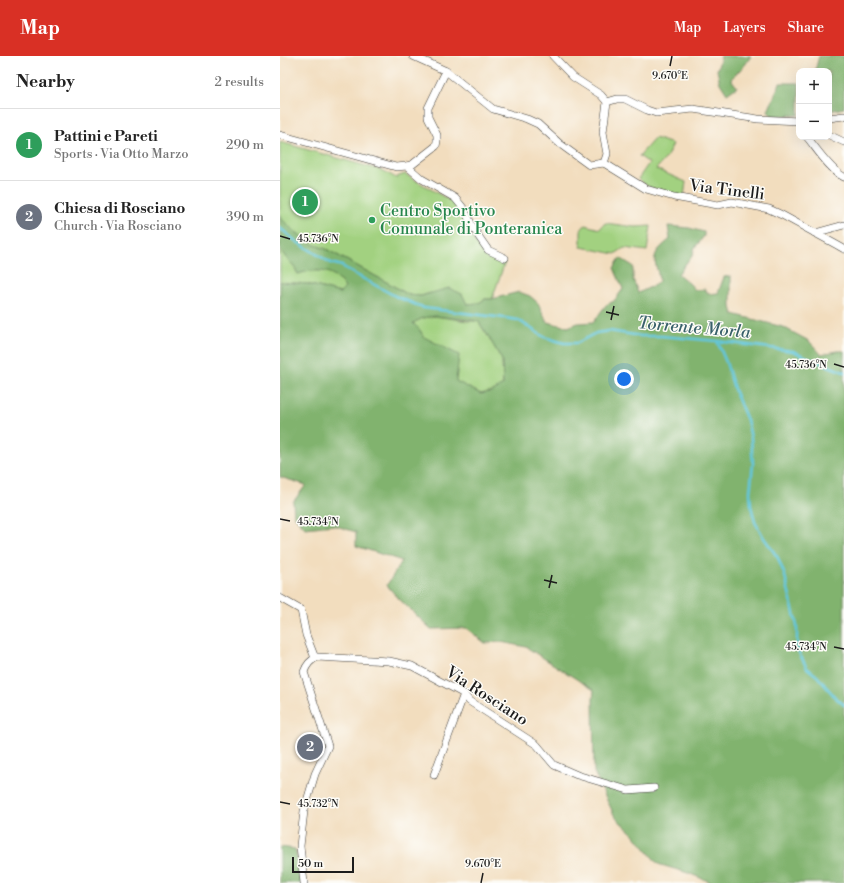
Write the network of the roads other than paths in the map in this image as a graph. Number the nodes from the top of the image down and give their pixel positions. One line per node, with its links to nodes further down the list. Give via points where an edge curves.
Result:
1 (413, 56): 3 (street)
2 (553, 56): 4 (street, via 573,77)
3 (446, 71): 12 (street, via 493,109 538,124 589,165); 13 (street, via 428,108 428,117 437,135 436,146)
4 (607, 102): 7 (street, via 616,98 625,99 656,113 693,109 758,119); 12 (street, via 603,132 607,154)
5 (844, 116): 6 (street)
6 (832, 118)
7 (796, 120)
8 (280, 135): 13 (street, via 396,167)
9 (832, 136): 11 (street)
10 (809, 140): 14 (street, via 831,166)
11 (844, 142)
12 (604, 163): 16 (street, Via Tinelli, via 646,189 718,205 732,202 769,209)
13 (407, 166): 18 (street, via 422,179 455,198 488,250)
14 (844, 177)
15 (844, 225): 16 (street)
16 (815, 233): 17 (street, Via Tinelli)
17 (844, 249)
18 (505, 258)
19 (280, 598): 20 (street, via 301,610 306,635)
20 (315, 658): 21 (street, Via Rosciano, via 365,659 412,666); 24 (street, via 306,666 304,672 328,746 315,774 304,811 300,846)
21 (464, 694): 22 (street); 23 (street, Via Rosciano, via 469,700 537,745 554,765 577,775 628,790)
22 (434, 775)
23 (654, 788)
24 (304, 883)

